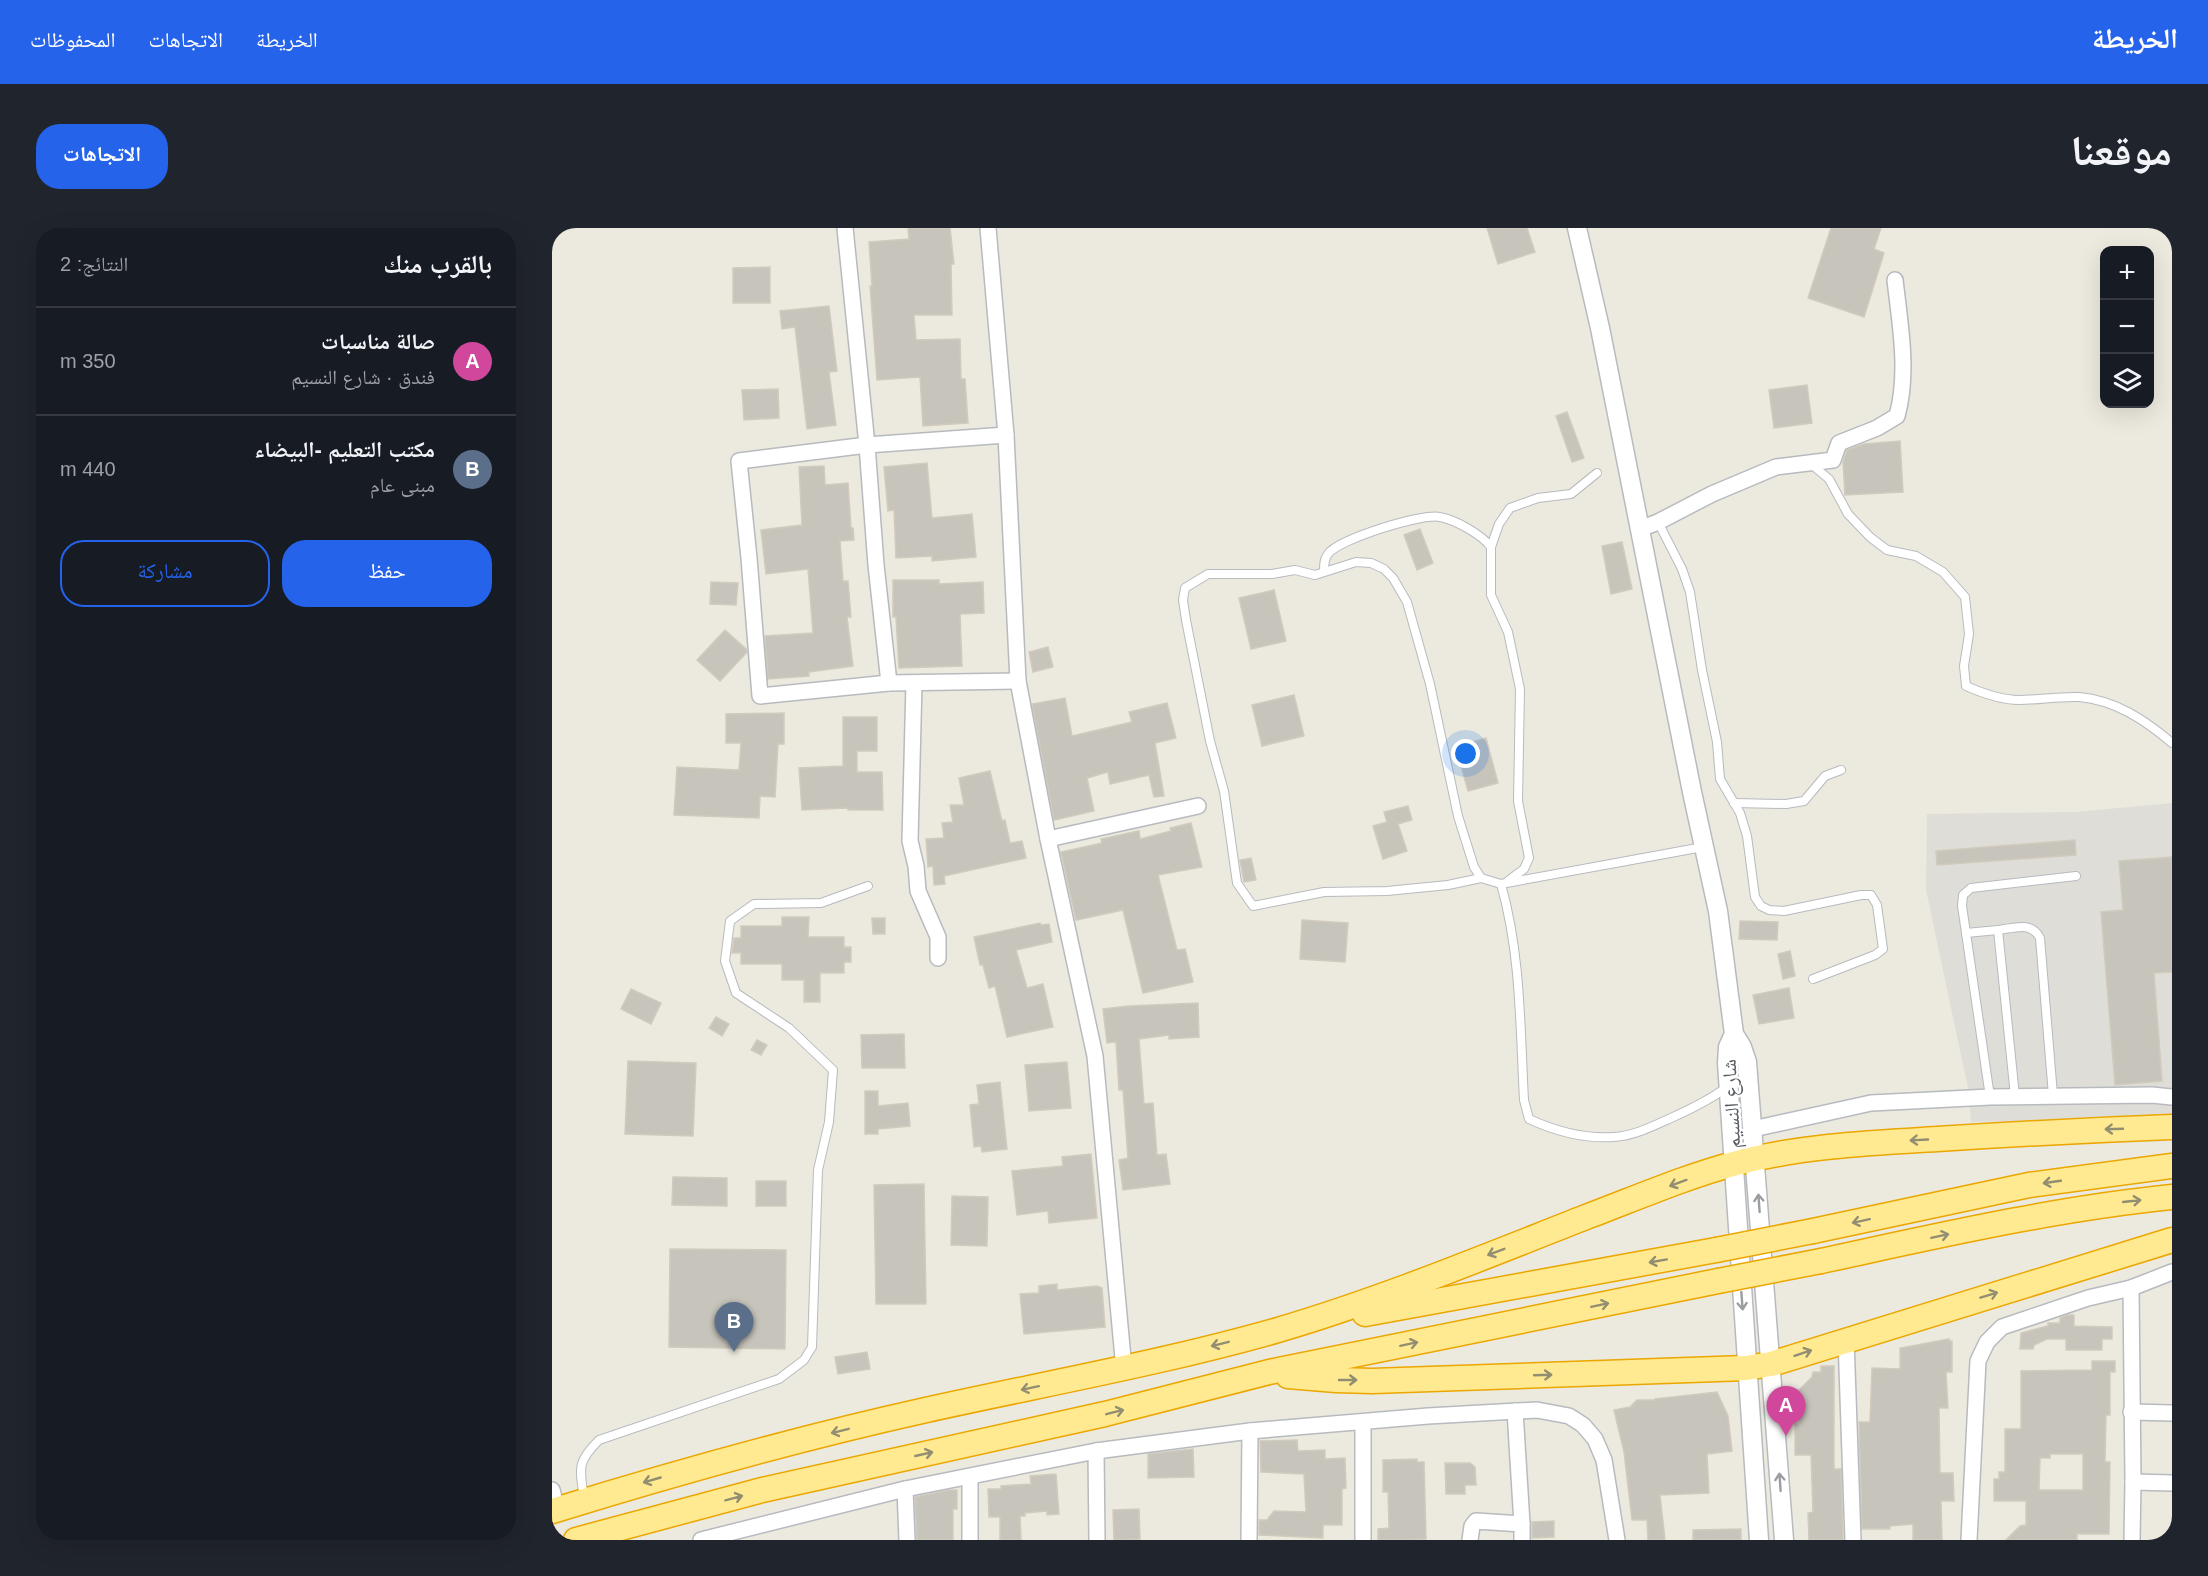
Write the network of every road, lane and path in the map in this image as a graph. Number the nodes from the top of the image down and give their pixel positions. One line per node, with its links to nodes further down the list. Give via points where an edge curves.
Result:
1 (845, 228): 6 (street)
2 (988, 228): 5 (street)
3 (1577, 228): 10 (street)
4 (1895, 280): 7 (street, via 1902,339 1902,399 1897,416 1839,443 1833,460)
5 (1006, 435): 6 (street); 13 (street)
6 (867, 445): 14 (street); 14 (street, via 739,461 760,696)
7 (1810, 463): 9 (street, via 1776,467); 16 (lane, via 1829,479 1848,514 1870,537 1887,550 1916,556 1943,572 1965,597 1969,634 1964,666 1966,686 2016,700 2079,698 2112,705 2141,718)
8 (1597, 473): 11 (lane, via 1571,494 1538,498 1510,508)
9 (1658, 522): 10 (street); 18 (lane, via 1690,592 1720,779)
10 (1640, 529): 21 (street)
11 (1491, 547): 12 (lane, via 1484,538 1440,516 1420,517 1329,552); 24 (lane, via 1491,595 1508,632 1520,689 1518,801 1529,858 1524,869)
12 (1324, 572): 23 (lane, via 1356,562 1371,563 1393,578 1407,602 1430,684 1458,816); 23 (lane, via 1208,574 1185,588 1186,620 1224,791 1237,883 1253,906 1324,892 1387,891)
13 (1018, 681): 15 (street); 20 (street)
14 (890, 683): 15 (street)
15 (914, 683): 28 (street, via 910,841 918,891 938,937)
16 (2172, 743)
17 (1841, 770): 18 (lane, via 1825,776 1804,801)
18 (1734, 803): 29 (lane, via 1747,836 1755,897 1761,906 1784,911 1861,895 1871,895 1877,905 1883,949)
19 (1198, 806): 20 (street)
20 (1048, 838): 48 (street, via 1095,1056)
21 (1704, 847): 24 (lane); 30 (street, via 1718,911)
22 (2076, 876): 27 (lane, via 1971,888 1963,895)
23 (1481, 878): 24 (lane)
24 (1501, 884): 31 (lane, via 1515,950 1524,1100 1529,1119 1572,1134 1615,1137 1679,1115 1711,1100)
25 (868, 886): 60 (lane, via 821,903 754,904 730,921 726,951 725,961 736,993 789,1028 833,1070 829,1122 818,1170 812,1347 804,1360 779,1379 599,1440 585,1454 580,1469)
26 (1998, 930): 27 (lane); 32 (lane, via 2027,926 2036,930 2040,938); 33 (lane)
27 (1966, 933): 34 (lane)
28 (938, 958)
29 (1813, 979)
30 (1734, 1034): 31 (street, شارع النسيم, via 1728,1047); 37 (street, شارع النسيم, via 1747,1062)
31 (1728, 1086): 38 (street, شارع النسيم)
32 (2053, 1095): 33 (street); 35 (street)
33 (2015, 1096): 34 (street)
34 (1990, 1097): 37 (street, via 1871,1103)
35 (2172, 1097)
36 (2172, 1127): 38 (highway, one-way to 38, via 1881,1142)
37 (1753, 1129): 38 (street, شارع النسيم)
38 (1744, 1161): 44 (highway, one-way to 44, via 1632,1199 1370,1300); 46 (street, شارع النسيم, one-way to 38); 47 (street, شارع النسيم, one-way to 47)
39 (2172, 1166): 44 (highway, one-way to 44, bridge, via 2029,1185 1716,1250)
40 (2172, 1197): 49 (highway, one-way to 40, bridge, via 2026,1218)
41 (2172, 1239): 45 (highway, one-way to 41)
42 (2172, 1272): 43 (street)
43 (2131, 1288): 51 (street); 77 (street, via 2002,1327 1987,1342 1978,1361)
44 (1277, 1330): 48 (highway, one-way to 48)
45 (1846, 1339): 46 (highway, one-way to 45); 76 (street)
46 (1771, 1364): 47 (highway); 75 (street, شارع النسيم, one-way to 46)
47 (1746, 1368): 49 (highway, one-way to 47, via 1302,1378 1372,1381); 74 (street, شارع النسيم)
48 (1124, 1369): 60 (highway, one-way to 60, via 924,1410 742,1455)
49 (1269, 1372): 64 (highway, one-way to 49, via 762,1490 1105,1414)
50 (1515, 1411): 53 (street); 62 (street); 73 (street, via 1545,1411 1569,1416 1583,1425 1604,1460)
51 (2132, 1412): 52 (street); 57 (street)
52 (2172, 1413)
53 (1363, 1422): 54 (street); 70 (street)
54 (1250, 1431): 55 (street); 69 (street)
55 (1096, 1451): 56 (street); 68 (street)
56 (970, 1477): 59 (street); 67 (street)
57 (2133, 1482): 58 (street); 78 (street)
58 (2172, 1483)
59 (905, 1489): 63 (street); 66 (street)
60 (584, 1500): 61 (highway)
61 (554, 1504)
62 (1522, 1524): 71 (street, via 1476,1521); 72 (street)
63 (739, 1535): 65 (street)
64 (576, 1540)
65 (701, 1540)
66 (906, 1540)
67 (970, 1540)
68 (1097, 1540)
69 (1249, 1540)
70 (1363, 1540)
71 (1470, 1540)
72 (1522, 1540)
73 (1617, 1540)
74 (1759, 1540)
75 (1784, 1540)
76 (1853, 1540)
77 (1969, 1540)
78 (2132, 1540)

